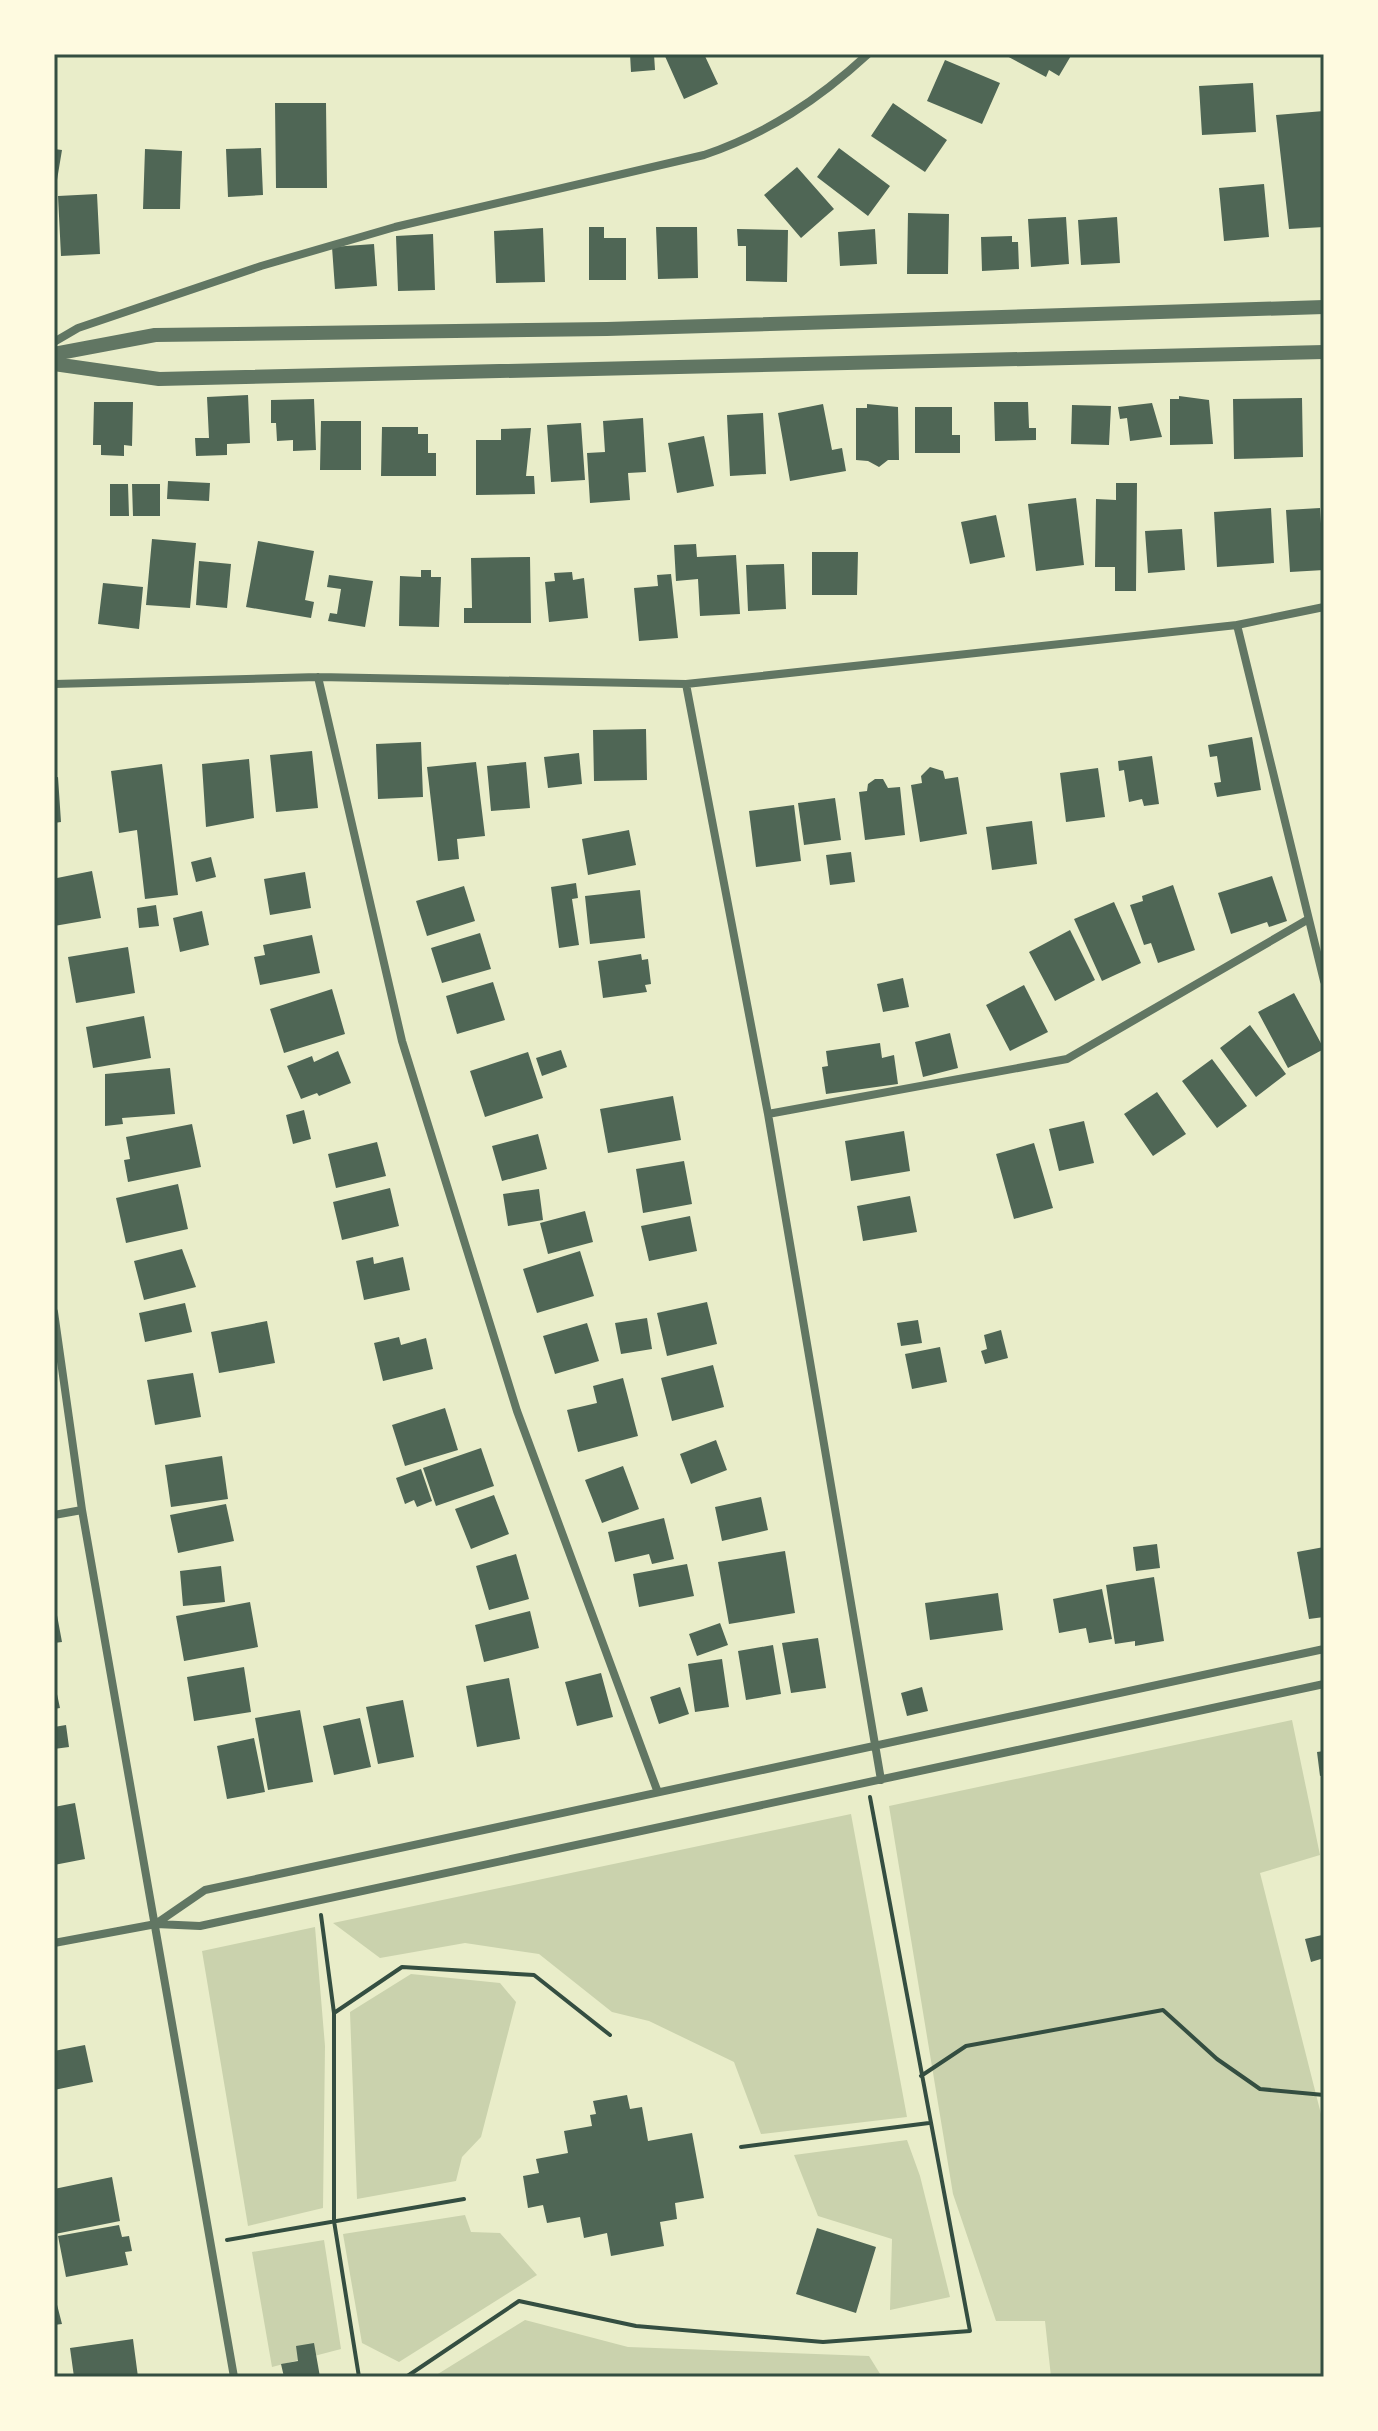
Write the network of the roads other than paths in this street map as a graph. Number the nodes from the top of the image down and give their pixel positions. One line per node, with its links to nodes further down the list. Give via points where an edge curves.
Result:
1 (868, 54): 3 (street, via 802,110 751,139 291,257 78,328)
2 (1324, 307): 5 (street, via 607,329 155,335)
3 (54, 342)
4 (1324, 352): 6 (street, via 159,379)
5 (54, 354)
6 (54, 364)
7 (1324, 607): 8 (street)
8 (1237, 625): 11 (street); 12 (street)
9 (318, 677): 10 (street); 11 (street); 22 (street, via 402,1041 517,1411)
10 (54, 684)
11 (686, 684): 14 (street)
12 (1307, 920): 13 (street); 14 (street, via 1067,1059)
13 (1324, 981)
14 (768, 1114): 20 (street)
15 (54, 1312): 16 (street)
16 (82, 1510): 17 (street); 23 (street)
17 (54, 1515)
18 (1324, 1649): 20 (street)
19 (1324, 1684): 21 (street)
20 (874, 1744): 21 (street); 22 (street)
21 (881, 1780): 23 (street, via 200,1926)
22 (657, 1790): 23 (street, via 205,1890)
23 (156, 1924): 24 (street); 25 (street)
24 (54, 1943)
25 (234, 2377)

